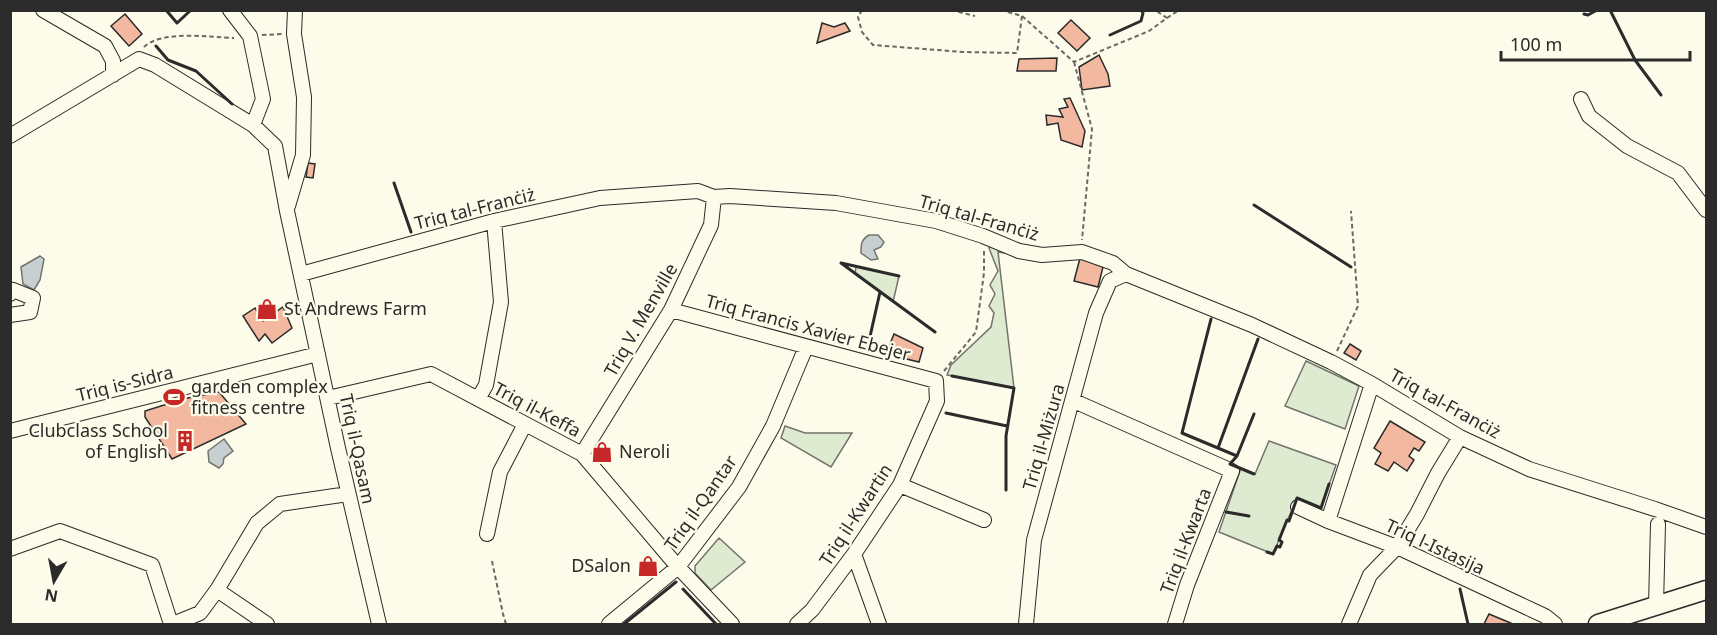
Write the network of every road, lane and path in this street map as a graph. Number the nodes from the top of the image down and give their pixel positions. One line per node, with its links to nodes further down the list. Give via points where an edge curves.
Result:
1 (43, 10): 16 (street, via 105,46)
2 (230, 10): 13 (street)
3 (295, 10): 12 (street)
4 (862, 10): 10 (path, via 858,17 862,32 873,45 963,52 1017,53)
5 (951, 10): 9 (path)
6 (1000, 10): 10 (path)
7 (1155, 10): 11 (path)
8 (1179, 10): 11 (path)
9 (975, 15)
10 (1022, 16): 15 (path)
11 (1167, 18): 15 (path, via 1149,31)
12 (294, 34): 13 (path); 22 (street, via 304,97 303,155)
13 (244, 37): 14 (path, via 171,36 151,40 141,50); 18 (street, via 263,99)
14 (139, 59): 16 (street); 18 (street, Triq il-Qasam)
15 (1074, 62): 26 (path, via 1092,129)
16 (113, 75): 19 (street)
17 (1581, 99): 21 (street, via 1589,116 1628,146 1678,172)
18 (253, 125): 22 (street, Triq il-Qasam, via 275,146)
19 (10, 136)
20 (714, 197): 24 (street, Triq tal-Franċiż, via 698,191 600,198); 25 (street, Triq tal-Franċiż, via 836,203 936,221); 30 (street, Triq V. Menville, via 711,225)
21 (1707, 210)
22 (287, 211): 27 (street, Triq il-Qasam)
23 (1351, 211): 34 (path, via 1358,306)
24 (494, 221): 27 (street, Triq tal-Franċiż); 38 (street, via 501,303 486,385)
25 (983, 236): 26 (street, Triq tal-Franċiż, via 1019,251 1042,255); 35 (path, via 984,273 976,332)
26 (1082, 252): 28 (street, Triq tal-Franċiż, via 1113,263)
27 (301, 274): 33 (street, Triq il-Qasam)
28 (1126, 274): 34 (street, Triq tal-Franċiż); 39 (street, Triq il-Miżura, via 1110,281 1096,314)
29 (10, 294): 31 (street, via 13,291 33,298 30,312)
30 (671, 310): 32 (street, Triq Francis Xavier Ebejer); 43 (street, Triq V. Menville)
31 (10, 315)
32 (806, 347): 35 (street, Triq Francis Xavier Ebejer); 56 (street, Triq il-Qantar, via 773,426 739,487)
33 (318, 354): 37 (street, Triq il-Qasam); 41 (street, Triq is-Sidra)
34 (1331, 362): 36 (street, Triq tal-Franċiż)
35 (936, 381): 44 (street, Triq il-Kwartin, via 937,400)
36 (1372, 384): 42 (street, Triq tal-Franċiż); 48 (street)
37 (328, 398): 38 (street, Triq il-Keffa, via 431,374); 45 (street, Triq il-Qasam)
38 (478, 399): 40 (street, Triq il-Keffa)
39 (1074, 401): 68 (street, Triq il-Miżura, via 1034,540); 69 (street, Triq il-Kwarta, via 1232,471)
40 (525, 424): 43 (street, Triq il-Keffa); 51 (street, via 500,472)
41 (10, 431)
42 (1460, 437): 50 (street, Triq tal-Franċiż, via 1529,469); 52 (street)
43 (582, 454): 56 (street, Triq il-Keffa)
44 (900, 485): 47 (street); 54 (street, Triq il-Kwartin)
45 (348, 494): 57 (street, via 279,504 257,524); 62 (street, Triq il-Qasam)
46 (1298, 507): 48 (street, Triq l-Istasija)
47 (984, 520)
48 (1328, 521): 52 (street, Triq l-Istasija)
49 (1658, 524): 59 (street)
50 (1707, 527)
51 (487, 534)
52 (1397, 547): 70 (street, via 1370,574); 71 (street, Triq l-Istasija)
53 (10, 549): 60 (street, via 60,531 152,565)
54 (854, 554): 66 (street, Triq il-Kwartin); 67 (street)
55 (492, 561): 63 (path)
56 (678, 567): 64 (street, Triq il-Qantar); 65 (street, Triq il-Keffa)
57 (217, 590): 60 (street, via 200,613); 61 (street)
58 (1707, 590): 59 (main road)
59 (1656, 606): 72 (main road)
60 (172, 624)
61 (267, 624)
62 (379, 624)
63 (507, 624)
64 (609, 624)
65 (732, 624)
66 (797, 624)
67 (879, 624)
68 (1026, 624)
69 (1175, 624)
70 (1349, 624)
71 (1555, 624)
72 (1598, 624)

